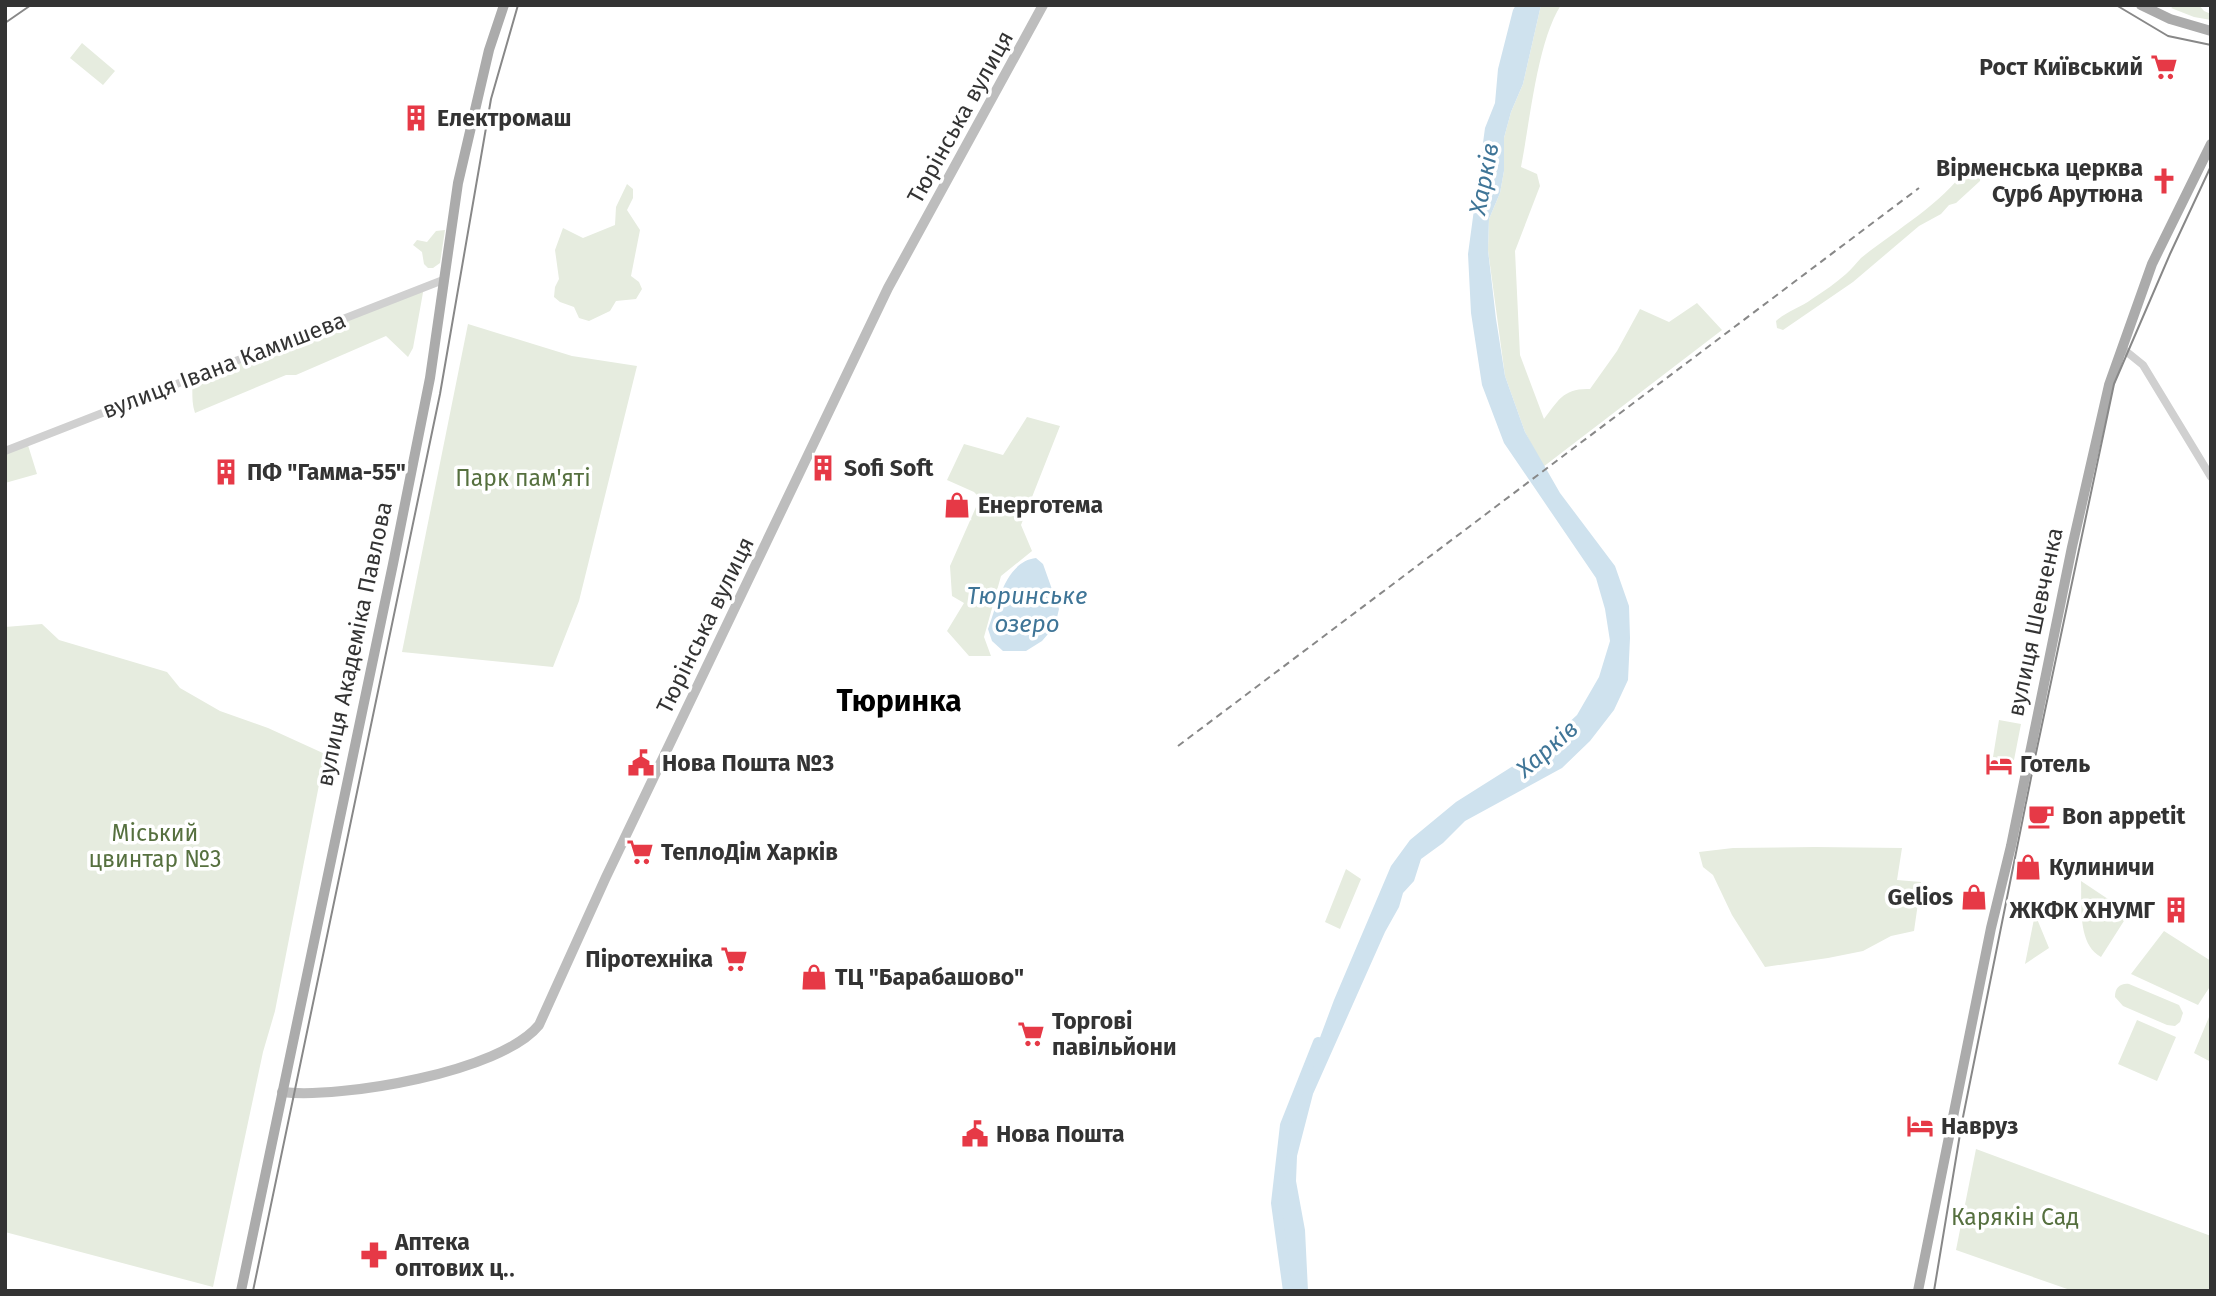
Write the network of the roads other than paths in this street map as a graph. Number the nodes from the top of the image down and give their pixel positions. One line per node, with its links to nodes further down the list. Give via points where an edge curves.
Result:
1 (504, 5): 6 (main road, вулиця Академіка Павлова, via 458,183)
2 (1043, 5): 10 (main road, Тюрінська вулиця, via 888,288 539,1025 498,1054 449,1072 327,1093)
3 (2143, 6): 4 (main road)
4 (2211, 31)
5 (2211, 144): 7 (main road, вулиця Шевченка, via 2152,264)
6 (443, 280): 8 (street, вулиця Івана Камишева); 10 (main road, вулиця Академіка Павлова, via 430,378)
7 (2122, 348): 9 (street, via 2143,365); 12 (main road, вулиця Шевченка, via 2109,385 2072,547)
8 (5, 451)
9 (2211, 477)
10 (282, 1092): 11 (main road, вулиця Академіка Павлова)
11 (240, 1291)
12 (1918, 1291)

